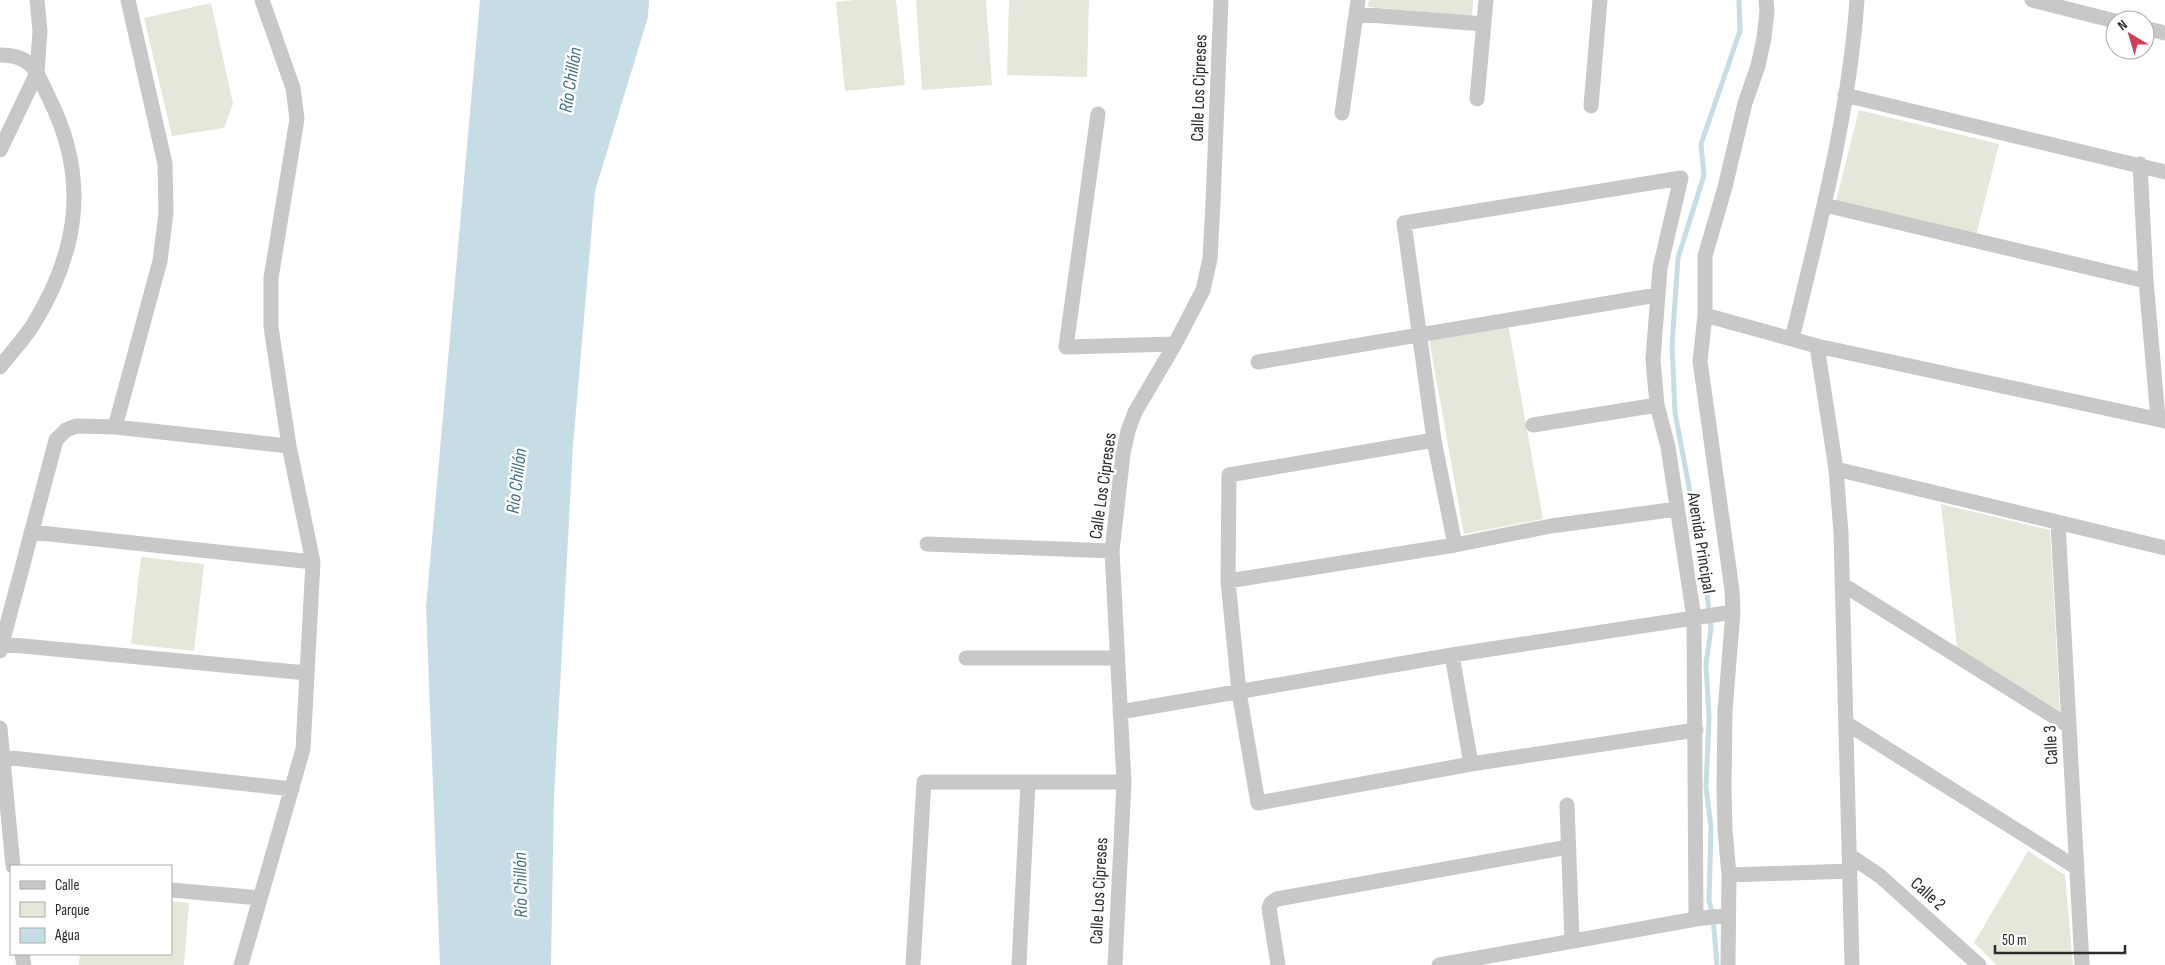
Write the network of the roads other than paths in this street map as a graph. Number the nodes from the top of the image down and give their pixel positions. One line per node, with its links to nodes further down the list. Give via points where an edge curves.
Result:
1 (37, 0): 14 (street, via 40,31)
2 (128, 0): 36 (street, via 165,164 166,213 160,261)
3 (262, 0): 38 (street, via 293,88 297,119 271,278 271,327)
4 (1220, 0): 29 (street, Calle Los Cipreses, via 1210,259 1203,290)
5 (1486, 0): 12 (street)
6 (1600, 0): 17 (street)
7 (1766, 0): 26 (street, Avenida Principal, via 1760,57 1705,256)
8 (1857, 0): 15 (street)
9 (2032, 0): 11 (street)
10 (1357, 7): 12 (street); 18 (street)
11 (2105, 18)
12 (1484, 24): 16 (street)
13 (0, 55): 14 (street, via 17,55)
14 (37, 72): 20 (street); 32 (street, via 62,123 73,168 75,209 66,250 50,294 32,326)
15 (1844, 95): 21 (street); 23 (street)
16 (1477, 99)
17 (1591, 106)
18 (1342, 113)
19 (1098, 114): 29 (street, via 1066,347)
20 (0, 150)
21 (2140, 164): 22 (street); 24 (street)
22 (2165, 172)
23 (1825, 205): 24 (street); 28 (street)
24 (2146, 281): 34 (street)
25 (1657, 295): 27 (street); 27 (street, Avenida Principal, via 1660,268 1682,178 1404,223); 33 (street, Avenida Principal, via 1652,358)
26 (1705, 315): 28 (street); 50 (street, Avenida Principal, via 1700,361 1731,570)
27 (1419, 335): 31 (street); 37 (street)
28 (1792, 339): 30 (street)
29 (1175, 344): 46 (street, Calle Los Cipreses, via 1135,412 1128,431)
30 (1817, 346): 34 (street); 39 (street)
31 (1258, 362)
32 (0, 367)
33 (1658, 404): 35 (street); 40 (street, Avenida Principal)
34 (2162, 420)
35 (1533, 425)
36 (115, 427): 38 (street); 42 (street, via 76,426 56,440)
37 (1434, 440): 44 (street); 48 (street, via 1229,475)
38 (289, 446): 47 (street)
39 (1836, 469): 41 (street); 49 (street)
40 (1677, 509): 44 (street, via 1551,526); 51 (street, Avenida Principal)
41 (2058, 523): 45 (street); 60 (street, Calle 3)
42 (32, 532): 47 (street); 52 (street)
43 (927, 544): 46 (street)
44 (1455, 545): 48 (street)
45 (2165, 548)
46 (1112, 551): 55 (street, Calle Los Cipreses)
47 (313, 562): 56 (street)
48 (1228, 581): 57 (street)
49 (1842, 584): 59 (street); 60 (street)
50 (1726, 613): 51 (street); 74 (street, Avenida Principal, via 1725,830)
51 (1699, 617): 53 (street); 62 (street, Avenida Principal)
52 (1, 648): 56 (street)
53 (1452, 655): 57 (street); 64 (street)
54 (966, 658): 55 (street)
55 (1117, 658): 58 (street, Calle Los Cipreses)
56 (307, 673): 67 (street, via 303,749)
57 (1239, 692): 58 (street); 64 (street, via 1258,804)
58 (1120, 712): 66 (street, Calle Los Cipreses)
59 (1846, 724): 70 (street); 72 (street)
60 (2069, 726): 72 (street, Calle 3)
61 (0, 728): 63 (street)
62 (1696, 730): 64 (street); 78 (street, Avenida Principal)
63 (3, 757): 67 (street); 71 (street)
64 (1471, 764)
65 (1028, 782): 66 (street); 81 (street, via 924,782); 82 (street)
66 (1124, 782): 83 (street, Calle Los Cipreses)
67 (292, 788): 76 (street)
68 (1567, 805): 69 (street)
69 (1568, 848): 79 (street); 84 (street, via 1277,899 1268,908)
70 (1849, 855): 73 (street); 88 (street, Calle 2, via 1880,876)
71 (13, 865)
72 (2077, 868): 89 (street, Calle 3)
73 (1850, 871): 74 (street); 87 (street)
74 (1729, 875): 77 (street, Avenida Principal)
75 (172, 890): 76 (street)
76 (260, 898): 80 (street)
77 (1728, 916): 78 (street); 86 (street, Avenida Principal)
78 (1696, 919): 79 (street)
79 (1572, 940): 85 (street)
80 (241, 965)
81 (913, 965)
82 (1019, 965)
83 (1115, 965)
84 (1278, 965)
85 (1439, 965)
86 (1728, 965)
87 (1852, 965)
88 (1980, 965)
89 (2082, 965)

